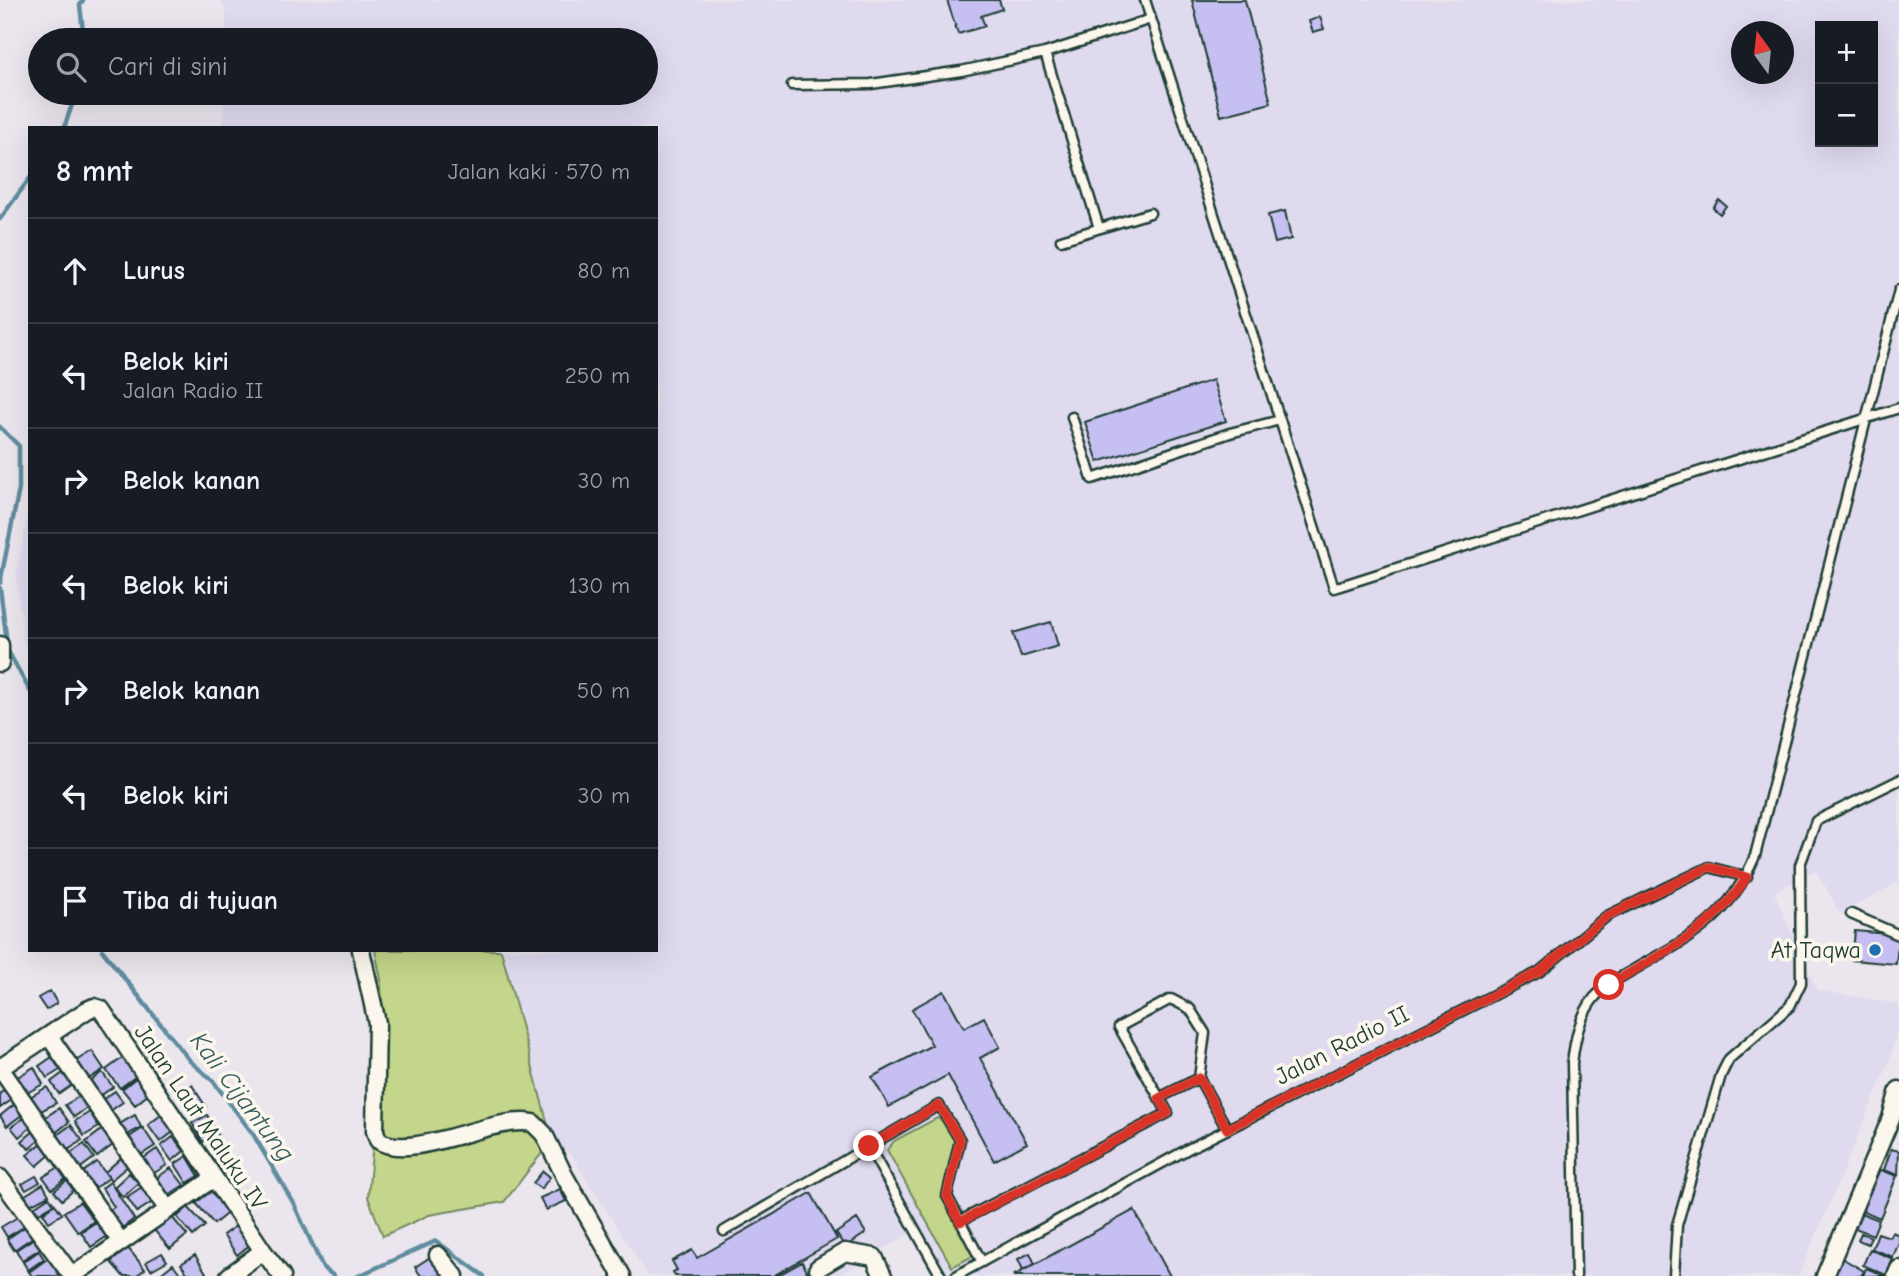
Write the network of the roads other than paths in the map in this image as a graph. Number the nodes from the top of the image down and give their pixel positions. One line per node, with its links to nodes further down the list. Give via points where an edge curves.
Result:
1 (1145, 0): 2 (lane)
2 (1151, 19): 3 (lane); 12 (lane)
3 (1045, 53): 4 (lane, via 871,84); 6 (lane)
4 (792, 85)
5 (1150, 213): 6 (lane)
6 (1099, 228): 7 (lane)
7 (1061, 240)
8 (1899, 290): 11 (lane)
9 (1899, 408): 11 (lane)
10 (1072, 416): 12 (lane, via 1092,479)
11 (1866, 418): 12 (lane, via 1334,588); 16 (lane)
12 (1280, 420)
13 (0, 645): 14 (street)
14 (0, 663)
15 (1899, 780): 47 (lane, via 1816,821 1800,865 1801,984 1790,1006 1729,1059 1721,1075 1677,1225)
16 (1747, 877): 25 (lane, Jalan Radio II, via 1709,867 1607,916 1539,972); 46 (lane, via 1716,917 1677,946 1609,985 1583,1015 1572,1063)
17 (1851, 914): 18 (lane)
18 (1899, 935)
19 (361, 952): 42 (street, via 377,1023 378,1140 415,1144 510,1122 533,1123 544,1134)
20 (49, 1036): 21 (street); 28 (street, Jalan Laut Maluku IV, via 87,1010 102,1009); 29 (street)
21 (0, 1068): 32 (street)
22 (1199, 1078): 24 (lane); 24 (lane, via 1205,1033 1190,1009 1171,999 1119,1027); 25 (lane)
23 (1899, 1090): 48 (street)
24 (1159, 1098): 30 (lane, via 1168,1113)
25 (1227, 1129): 35 (lane, Jalan Radio II)
26 (869, 1146): 30 (lane, via 939,1105 960,1140 947,1196); 31 (lane); 44 (lane)
27 (0, 1178): 38 (street)
28 (214, 1178): 29 (street); 33 (street, Jalan Laut Maluku IV)
29 (168, 1210): 32 (street)
30 (960, 1222): 35 (lane)
31 (724, 1231)
32 (121, 1242): 38 (street)
33 (262, 1251): 39 (street); 40 (street, Jalan Laut Maluku IV)
34 (438, 1255): 41 (street)
35 (982, 1262): 45 (lane, Jalan Radio II)
36 (818, 1268): 43 (street, via 845,1252 874,1257)
37 (1899, 1269): 49 (street)
38 (72, 1276)
39 (229, 1276)
40 (282, 1276)
41 (455, 1276)
42 (622, 1276)
43 (883, 1276)
44 (940, 1276)
45 (956, 1276)
46 (1576, 1276)
47 (1674, 1276)
48 (1825, 1276)
49 (1896, 1276)

